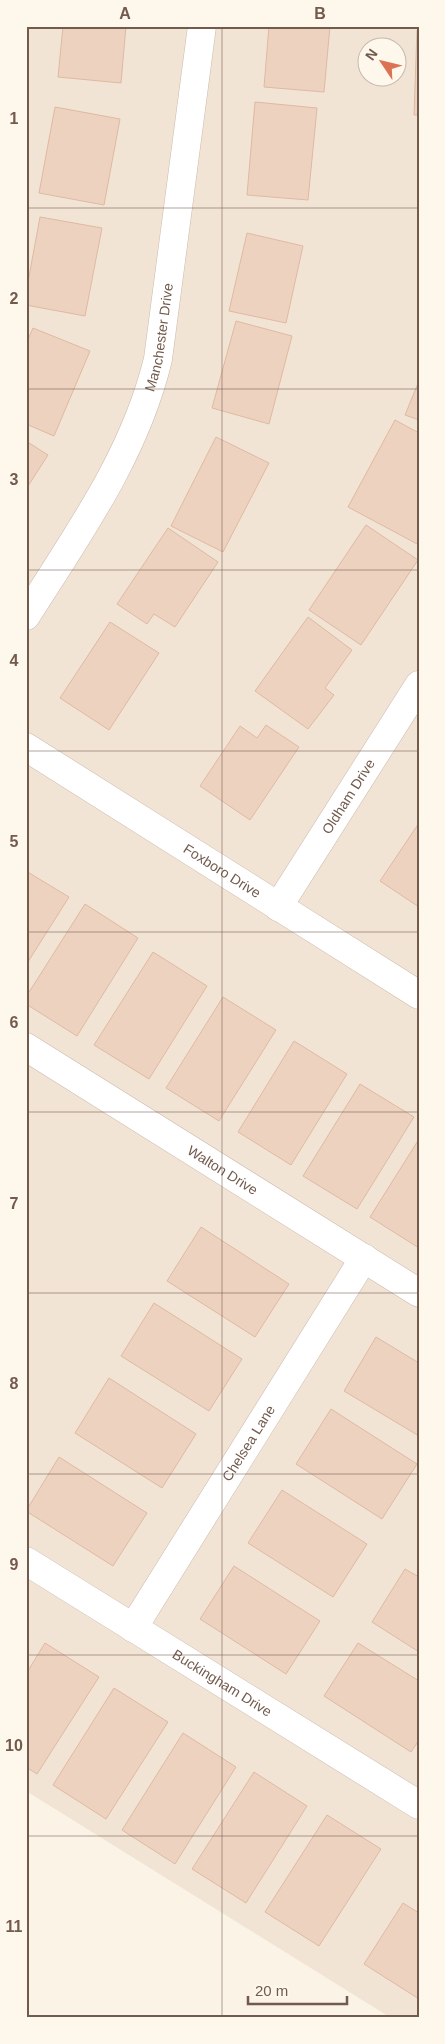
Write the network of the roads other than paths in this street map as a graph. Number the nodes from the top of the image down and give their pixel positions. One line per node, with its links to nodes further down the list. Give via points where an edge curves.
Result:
1 (202, 26): 2 (street, Manchester Drive, via 158,359 150,392 125,455)
2 (26, 616)
3 (419, 684): 5 (street, Oldham Drive)
4 (26, 747): 5 (street, Foxboro Drive)
5 (278, 907): 6 (street, Foxboro Drive)
6 (419, 995)
7 (26, 1047): 8 (street, Walton Drive)
8 (364, 1258): 9 (street, Walton Drive); 11 (street, Chelsea Lane)
9 (419, 1293)
10 (26, 1561): 11 (street, Buckingham Drive)
11 (133, 1628): 12 (street, Buckingham Drive)
12 (419, 1805)

